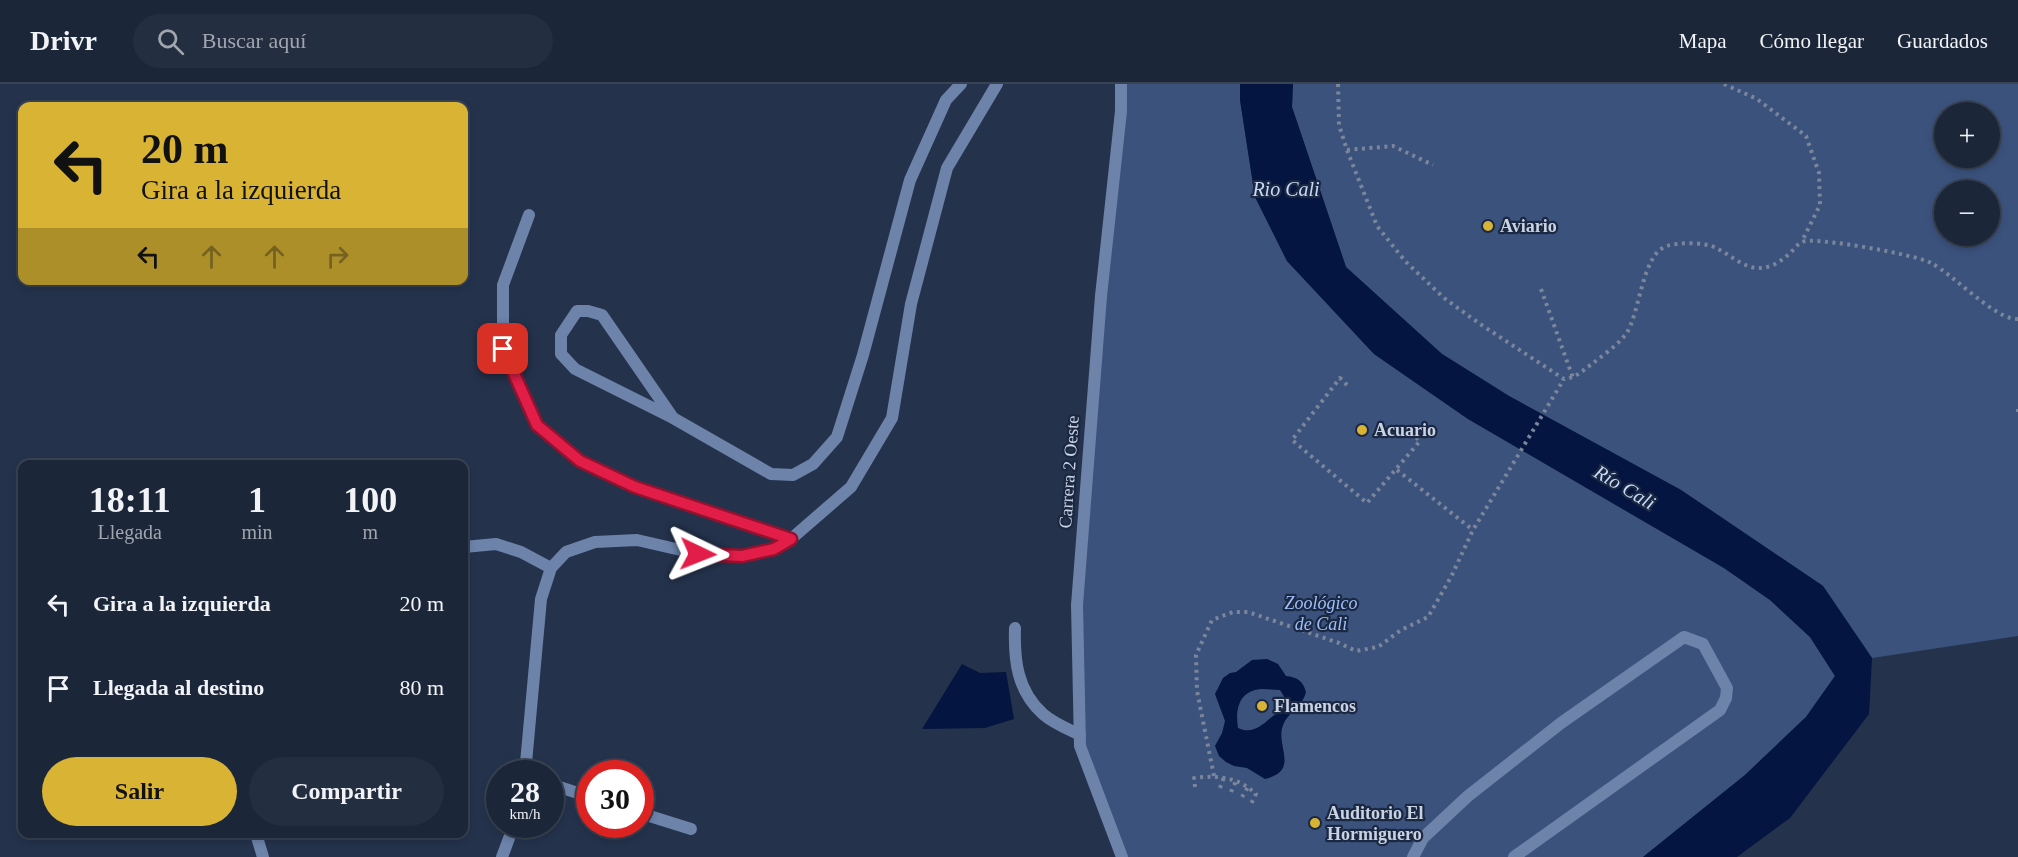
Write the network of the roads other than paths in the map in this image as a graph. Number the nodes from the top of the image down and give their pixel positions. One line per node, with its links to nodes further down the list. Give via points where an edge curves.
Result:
1 (961, 84): 5 (street, via 946,100 910,180 837,437 803,470 793,475 771,474)
2 (997, 84): 6 (street, via 947,168 911,304 892,418 850,487)
3 (1121, 84): 10 (street, Carrera 2 Oeste, via 1077,605)
4 (529, 215): 6 (street, via 503,285 503,349 537,425 580,461 635,487)
5 (673, 418): 5 (street, via 575,369 561,354 561,335 577,311 602,315)
6 (791, 539): 8 (street, via 774,549 742,556 698,554 637,540 595,542 566,552)
7 (468, 547): 8 (street, via 496,544 522,552)
8 (551, 568): 11 (street, via 541,600)
9 (1015, 628): 10 (street, via 1014,656 1024,692 1044,714)
10 (1080, 735): 18 (street, Carrera 2 Oeste, via 1080,746)
11 (526, 760)
12 (654, 817): 13 (street)
13 (691, 829)
14 (257, 838): 16 (street)
15 (509, 838): 17 (street)
16 (263, 857)
17 (502, 857)
18 (1122, 857)
19 (1413, 857): 20 (street, via 1423,838 1468,796 1560,723 1684,638 1703,644 1727,688 1720,710)
20 (1514, 857)

